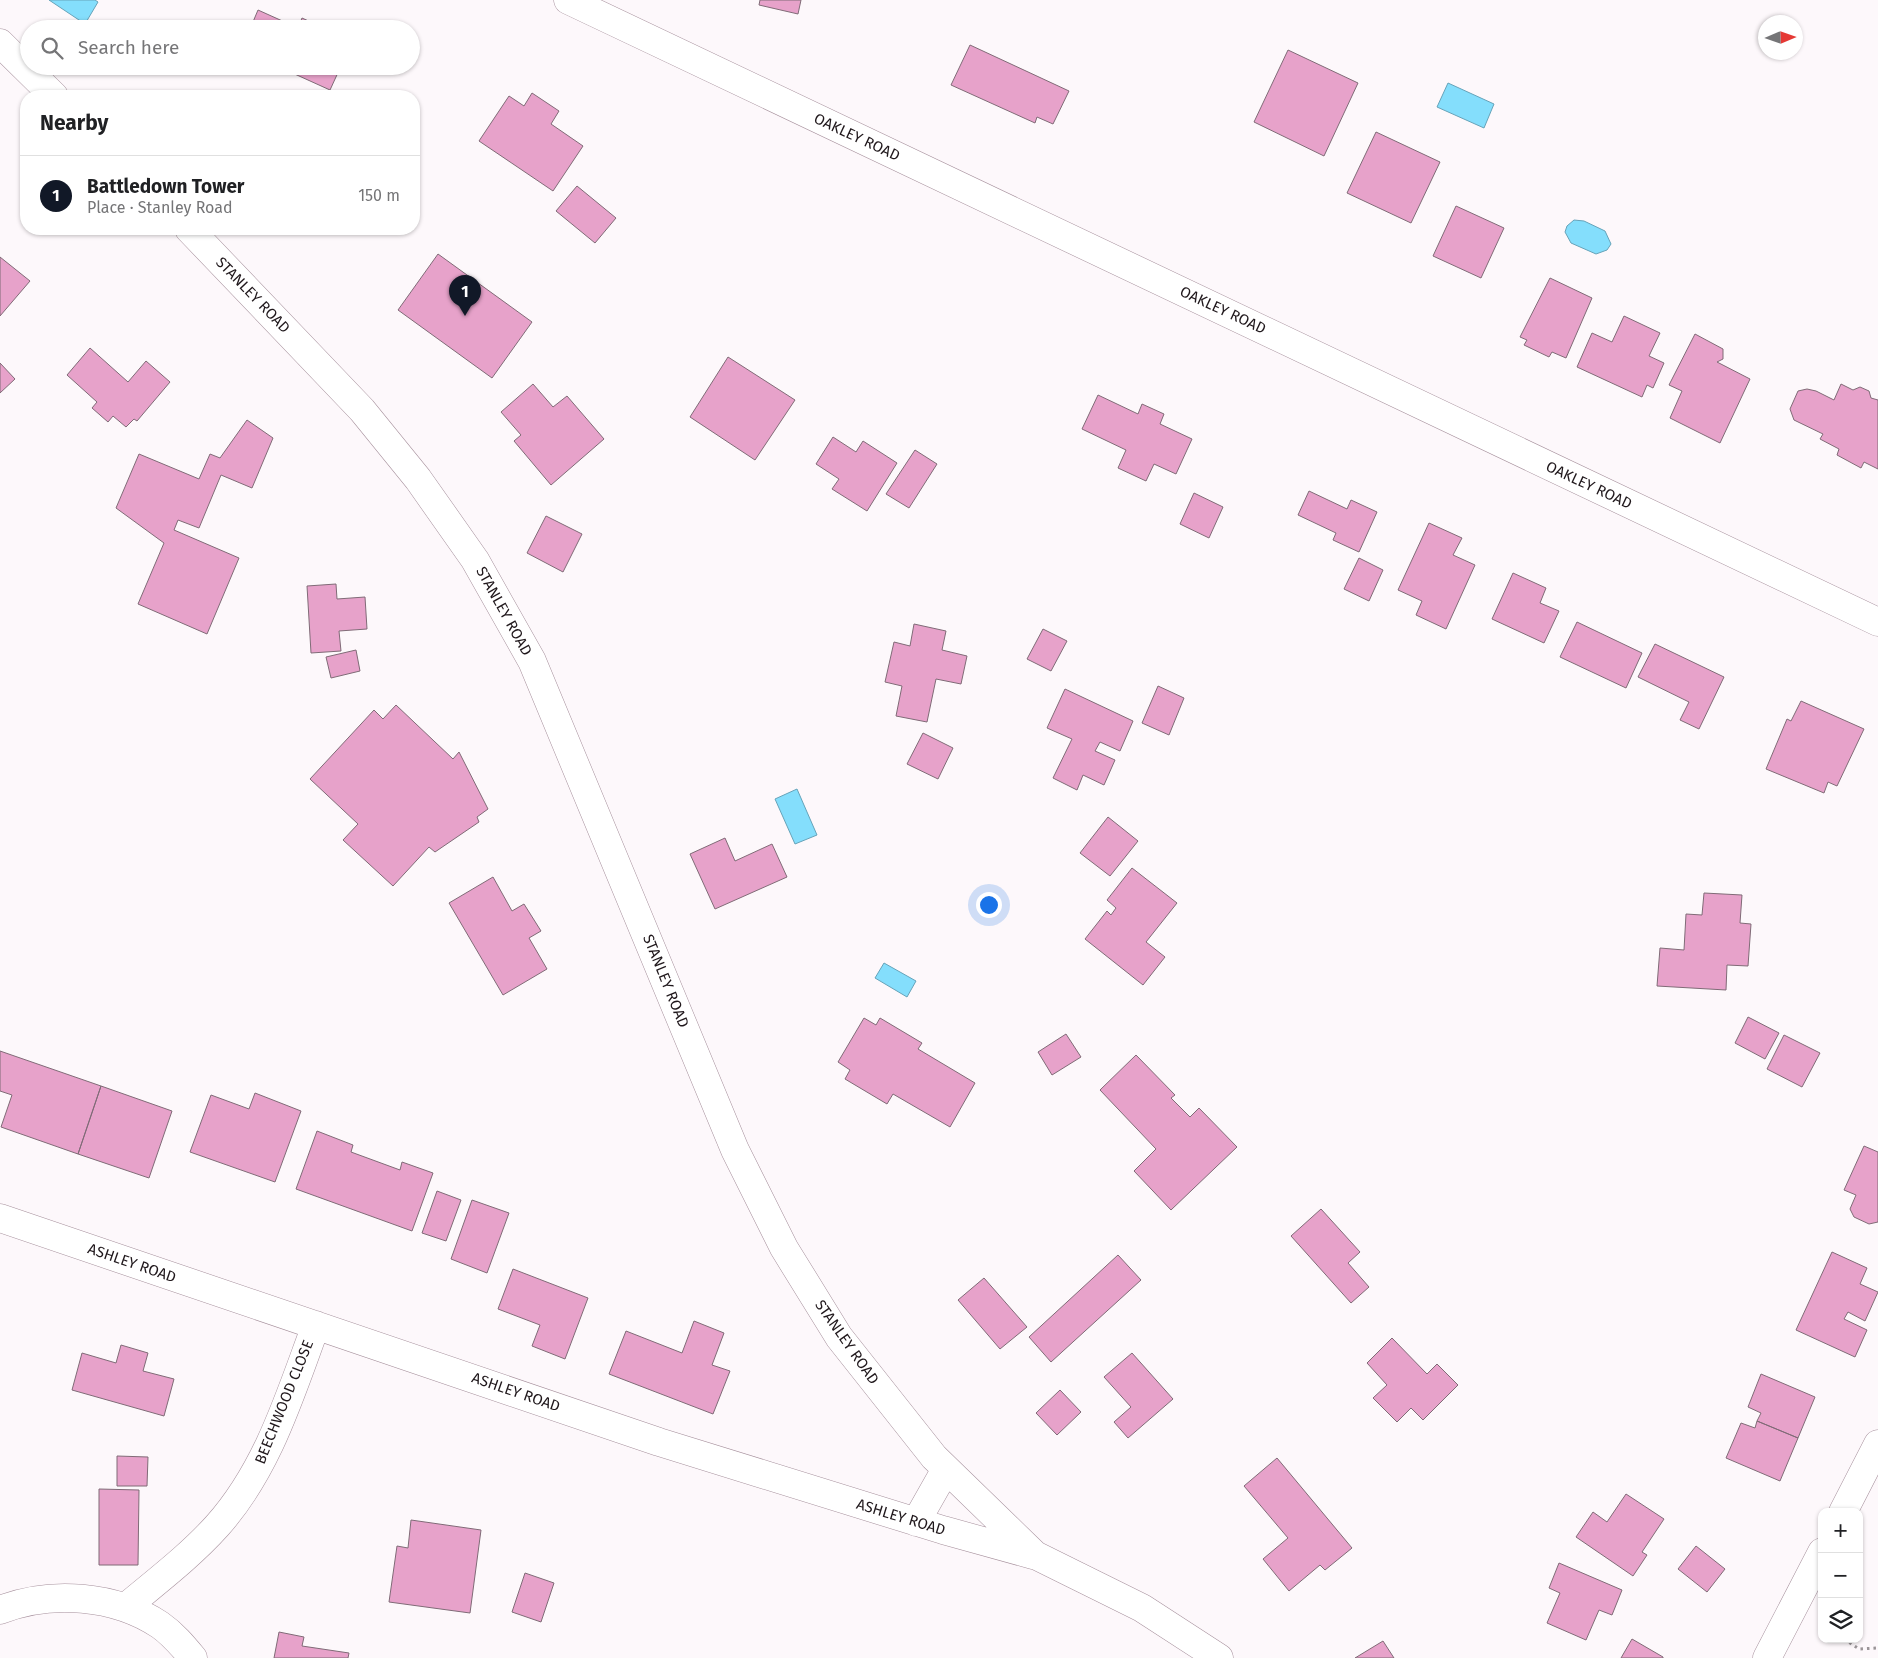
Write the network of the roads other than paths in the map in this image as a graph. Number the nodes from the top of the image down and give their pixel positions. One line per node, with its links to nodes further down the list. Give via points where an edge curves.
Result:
1 (568, 0): 7 (street, OAKLEY ROAD)
2 (0, 43): 3 (street)
3 (20, 63)
4 (33, 75): 5 (street)
5 (48, 90)
6 (195, 235): 11 (street, STANLEY ROAD, via 362,410 418,479 475,560 532,661 735,1150 784,1248 839,1337)
7 (1878, 622)
8 (0, 1218): 9 (street, ASHLEY ROAD)
9 (316, 1324): 13 (street, ASHLEY ROAD, via 658,1442); 16 (street, BEECHWOOD CLOSE, via 269,1447 237,1500 196,1547)
10 (1878, 1444): 12 (street)
11 (946, 1469): 13 (street); 15 (street, STANLEY ROAD)
12 (1845, 1508)
13 (916, 1522): 15 (street, ASHLEY ROAD)
14 (1821, 1553): 20 (street)
15 (1034, 1555): 19 (street, STANLEY ROAD, via 1142,1608)
16 (126, 1607): 17 (street, via 97,1600 55,1599); 18 (street, via 161,1626)
17 (0, 1610)
18 (193, 1658)
19 (1219, 1658)
20 (1766, 1658)

